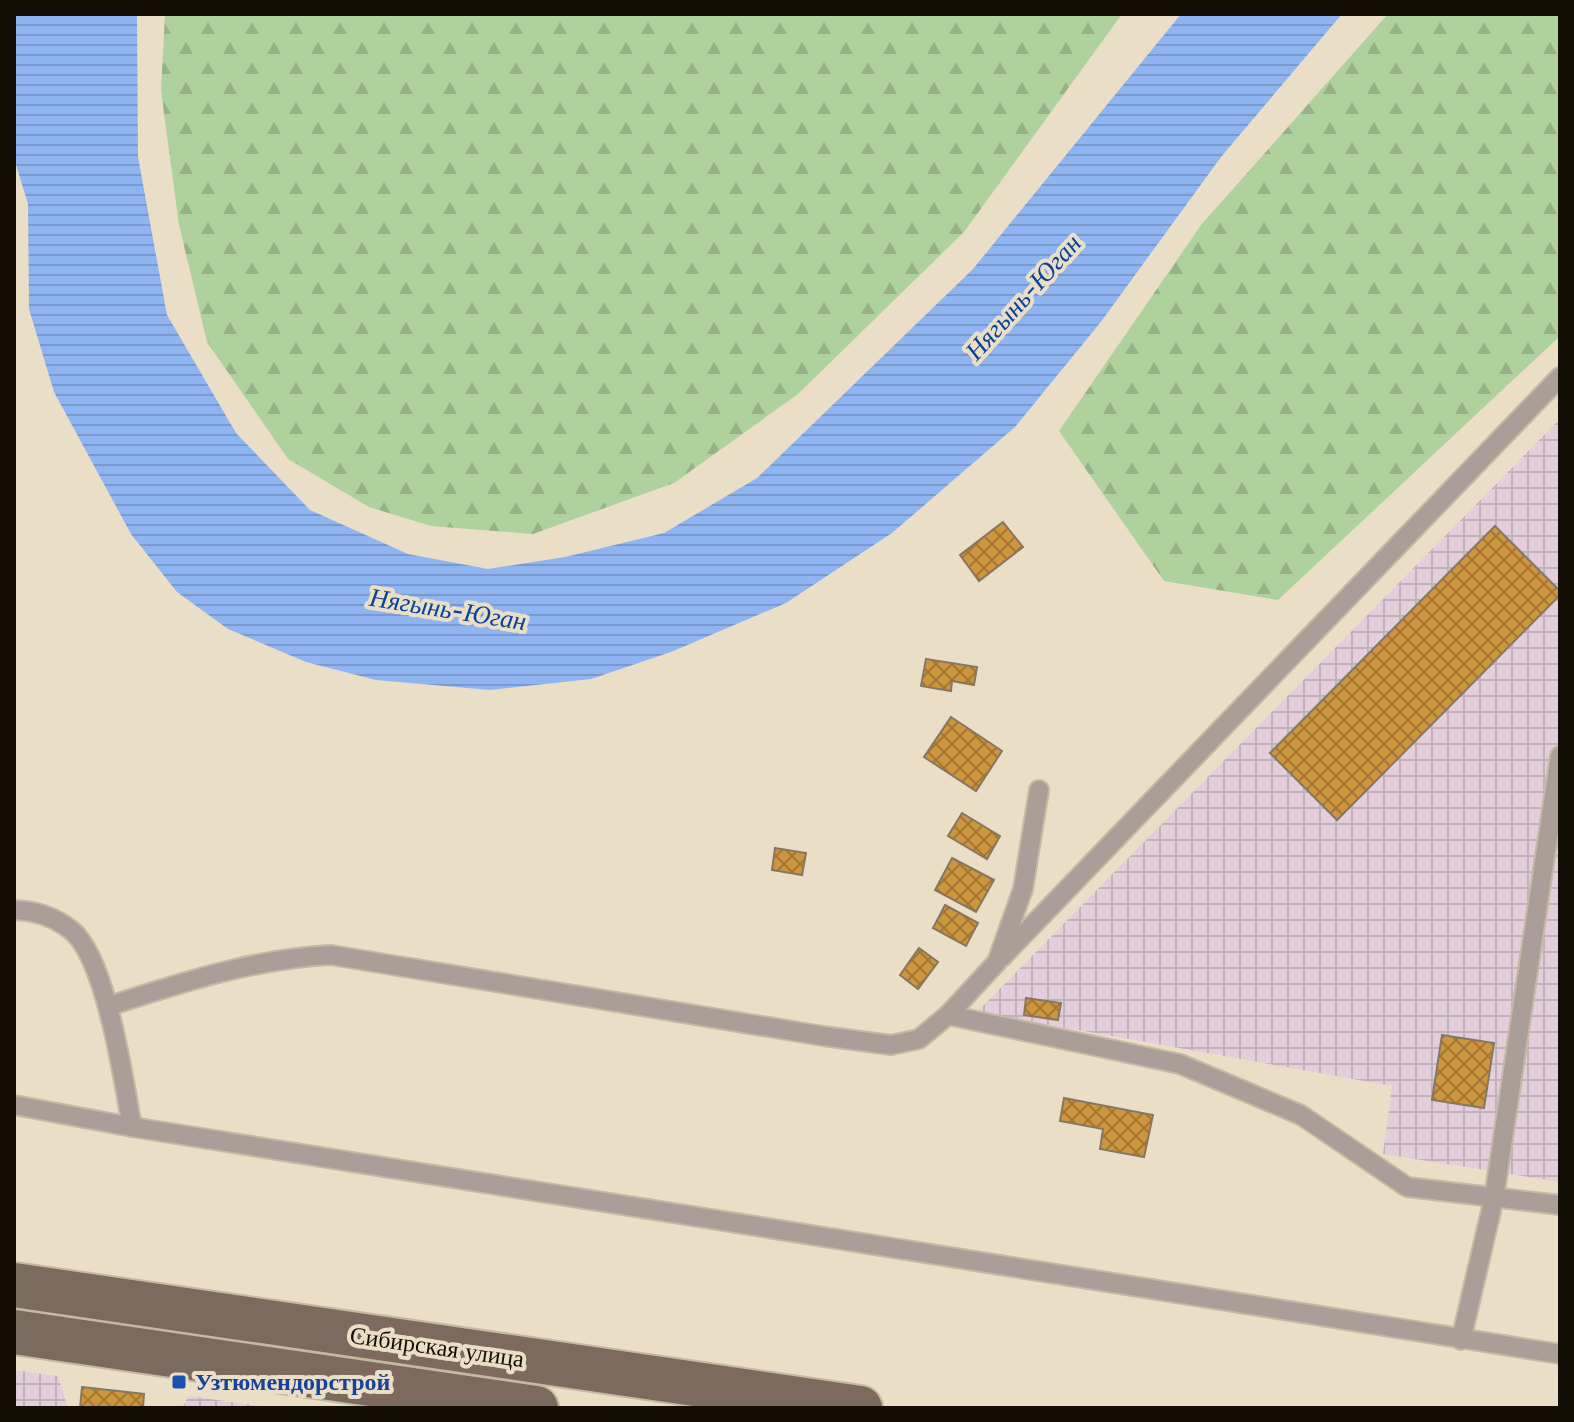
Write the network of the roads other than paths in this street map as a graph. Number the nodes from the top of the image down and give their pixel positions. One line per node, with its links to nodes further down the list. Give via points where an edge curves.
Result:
1 (1560, 377): 5 (lane)
2 (1560, 756): 10 (lane)
3 (1039, 790): 5 (lane, via 1023,889)
4 (14, 910): 6 (lane, via 41,912 74,931)
5 (997, 962): 7 (lane)
6 (109, 1006): 7 (lane, via 224,969 331,955 891,1045 919,1039); 9 (lane)
7 (948, 1015): 10 (lane, via 1180,1064 1301,1115 1407,1187)
8 (14, 1105): 9 (lane)
9 (132, 1127): 14 (lane)
10 (1494, 1198): 11 (lane); 14 (lane)
11 (1560, 1205)
12 (14, 1285): 17 (main road, Сибирская улица)
13 (14, 1332): 16 (main road, Сибирская улица)
14 (1461, 1340): 15 (lane)
15 (1560, 1354)
16 (536, 1408)
17 (860, 1408)

